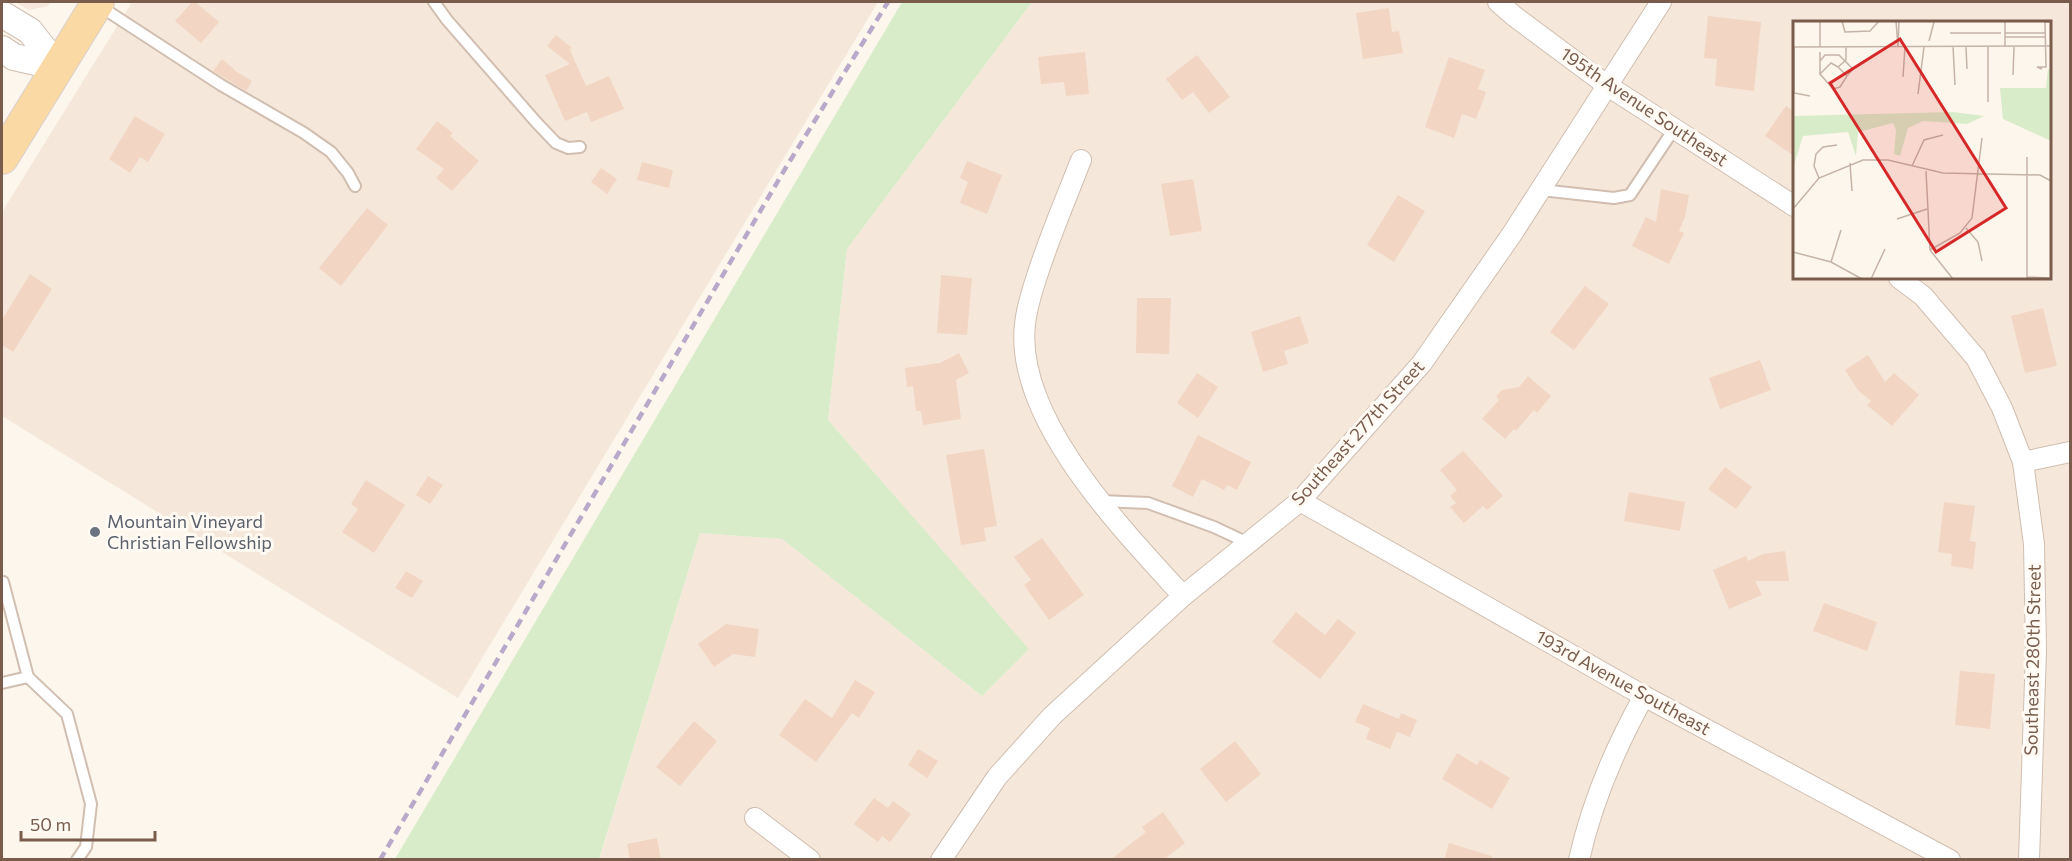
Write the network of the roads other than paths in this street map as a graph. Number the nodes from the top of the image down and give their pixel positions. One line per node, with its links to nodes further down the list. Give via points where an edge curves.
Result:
1 (434, 2): 10 (lane, via 556,142 568,148)
2 (1498, 2): 8 (street, 195th Avenue Southeast)
3 (1661, 2): 8 (street, Southeast 277th Street)
4 (98, 3): 7 (main road); 13 (lane, via 220,85 331,152)
5 (2, 14): 7 (street, via 30,32)
6 (2, 49): 7 (street, via 14,57)
7 (58, 68): 11 (main road)
8 (1608, 86): 9 (street, 195th Avenue Southeast); 14 (street, Southeast 277th Street)
9 (1674, 129): 14 (lane, via 1630,195 1614,198); 15 (street, 195th Avenue Southeast)
10 (580, 147)
11 (2, 158)
12 (1081, 160): 19 (street, via 1029,300 1025,352 1038,404 1065,453)
13 (355, 186)
14 (1541, 190): 20 (street, Southeast 277th Street, via 1422,363)
15 (1793, 205)
16 (1900, 279): 18 (street, via 1923,296 1976,358 2002,408)
17 (2070, 452): 18 (street)
18 (2023, 462): 33 (street, Southeast 280th Street, via 2034,544 2036,651)
19 (1101, 501): 21 (lane, via 1148,503); 23 (street)
20 (1300, 501): 21 (street, Southeast 277th Street); 26 (street, 193rd Avenue Southeast)
21 (1248, 543): 23 (street, Southeast 277th Street)
22 (2, 582): 24 (lane)
23 (1183, 597): 30 (street, Southeast 277th Street, via 1052,716 997,777)
24 (28, 676): 25 (lane); 28 (lane, via 67,714 82,770 91,804 86,847)
25 (2, 683)
26 (1644, 696): 31 (street, via 1602,780); 32 (street, 193rd Avenue Southeast)
27 (755, 818): 29 (street)
28 (77, 860)
29 (810, 860)
30 (941, 860)
31 (1579, 860)
32 (1950, 860)
33 (2029, 860)

